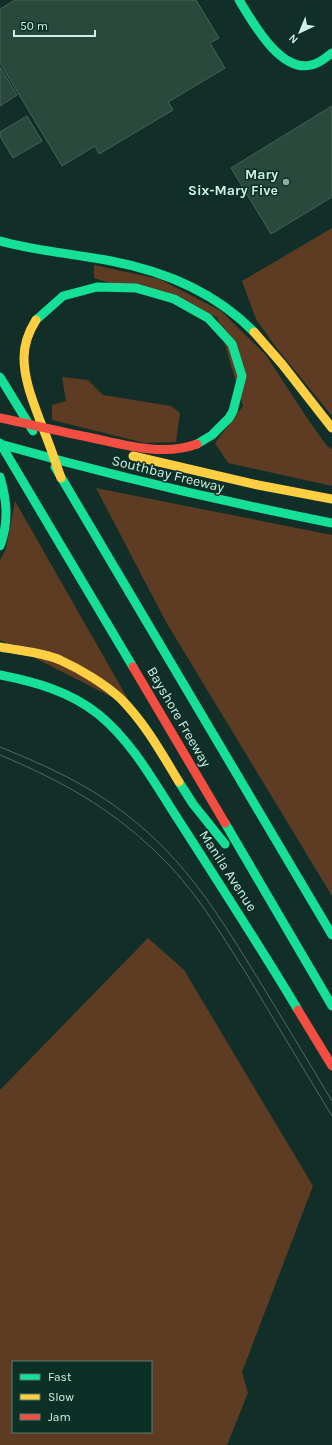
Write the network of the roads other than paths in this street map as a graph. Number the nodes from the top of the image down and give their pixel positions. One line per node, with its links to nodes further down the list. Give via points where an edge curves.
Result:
1 (239, 0): 2 (main road, via 273,48 290,63 307,66)
2 (332, 53)
3 (0, 241): 6 (main road, via 125,264 162,274 194,288 249,327 271,350)
4 (0, 377): 10 (main road, Bayshore Freeway)
5 (0, 419): 7 (main road, Southbay Freeway)
6 (332, 428)
7 (87, 441): 10 (main road, via 163,449 184,448 202,442 228,419 237,404 241,372 231,342 219,327 181,302 163,294 137,288 95,287 76,290 48,304 31,326 24,359 32,396); 11 (main road, Southbay Freeway, via 220,476)
8 (0, 443): 12 (main road, Southbay Freeway, via 184,493); 16 (main road, Bayshore Freeway)
9 (0, 477): 13 (main road, via 8,516 6,532)
10 (61, 478): 17 (main road, Bayshore Freeway)
11 (332, 499)
12 (332, 523)
13 (0, 546)
14 (0, 647): 16 (main road, via 59,660 92,677 120,699 147,730 193,804)
15 (0, 675): 19 (main road, Manila Avenue, via 31,681 66,693 98,713 113,726 137,758 257,942)
16 (269, 899): 18 (main road, Bayshore Freeway)
17 (332, 935)
18 (332, 1006)
19 (332, 1066)

